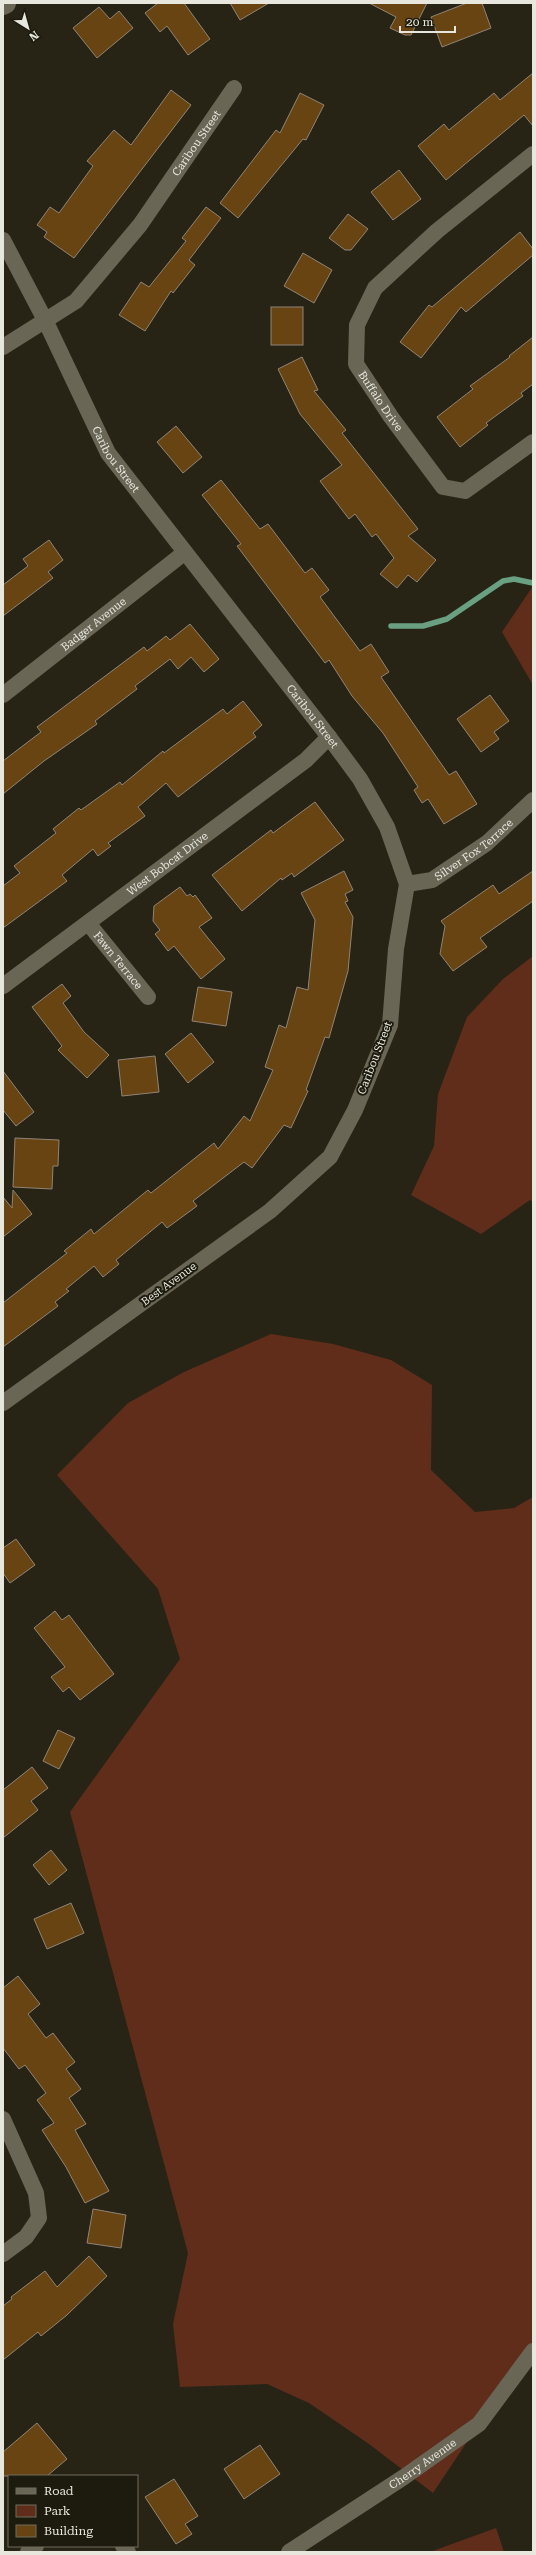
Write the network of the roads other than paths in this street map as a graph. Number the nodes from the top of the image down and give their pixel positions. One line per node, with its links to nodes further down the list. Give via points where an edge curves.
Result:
1 (234, 88): 4 (street, Caribou Street, via 140,225 76,301)
2 (533, 154): 6 (street, Buffalo Drive, via 436,230 375,288 357,325 356,364 391,417 443,487 465,491)
3 (3, 240): 4 (street, Caribou Street)
4 (45, 320): 5 (street); 7 (street, Caribou Street, via 108,454)
5 (3, 347)
6 (533, 442)
7 (184, 553): 8 (street, Badger Avenue); 9 (street, Caribou Street)
8 (3, 695)
9 (329, 736): 11 (street, Caribou Street, via 360,779 387,827); 12 (street, West Bobcat Drive, via 306,760)
10 (533, 800): 11 (street, Silver Fox Terrace, via 487,843 432,880)
11 (407, 884): 15 (street, Caribou Street, via 396,949 390,1025 355,1110)
12 (88, 923): 13 (street, West Bobcat Drive); 14 (street, Fawn Terrace)
13 (3, 986)
14 (148, 997)
15 (330, 1157): 16 (street, Best Avenue, via 270,1211)
16 (3, 1403)
17 (3, 2119): 18 (street, via 36,2193 39,2218 26,2237)
18 (3, 2254)
19 (533, 2351): 20 (street, Cherry Avenue, via 479,2424 404,2477)
20 (288, 2552)

